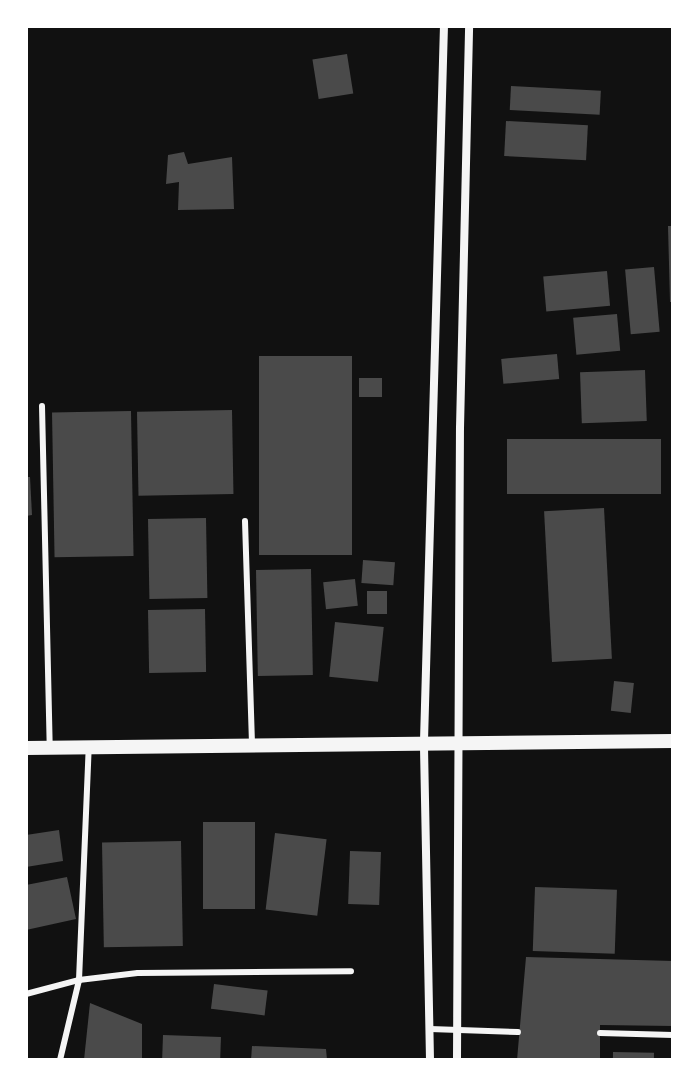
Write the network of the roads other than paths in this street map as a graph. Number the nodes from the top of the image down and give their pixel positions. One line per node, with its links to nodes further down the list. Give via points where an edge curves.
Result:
1 (444, 26): 5 (street)
2 (469, 26): 6 (street, via 460,428)
3 (42, 406): 11 (lane)
4 (245, 521): 8 (lane)
5 (424, 741): 6 (street); 8 (street); 15 (street)
6 (462, 741): 7 (street); 16 (street)
7 (673, 741)
8 (252, 744): 9 (street)
9 (89, 745): 11 (street); 13 (lane)
10 (26, 748): 11 (street)
11 (50, 748)
12 (351, 971): 13 (lane, via 189,970)
13 (79, 980): 14 (lane); 20 (lane)
14 (26, 994)
15 (430, 1029): 16 (lane); 21 (street)
16 (458, 1030): 17 (lane); 22 (street)
17 (518, 1032)
18 (600, 1033): 19 (lane)
19 (673, 1035)
20 (60, 1060)
21 (430, 1060)
22 (457, 1060)

